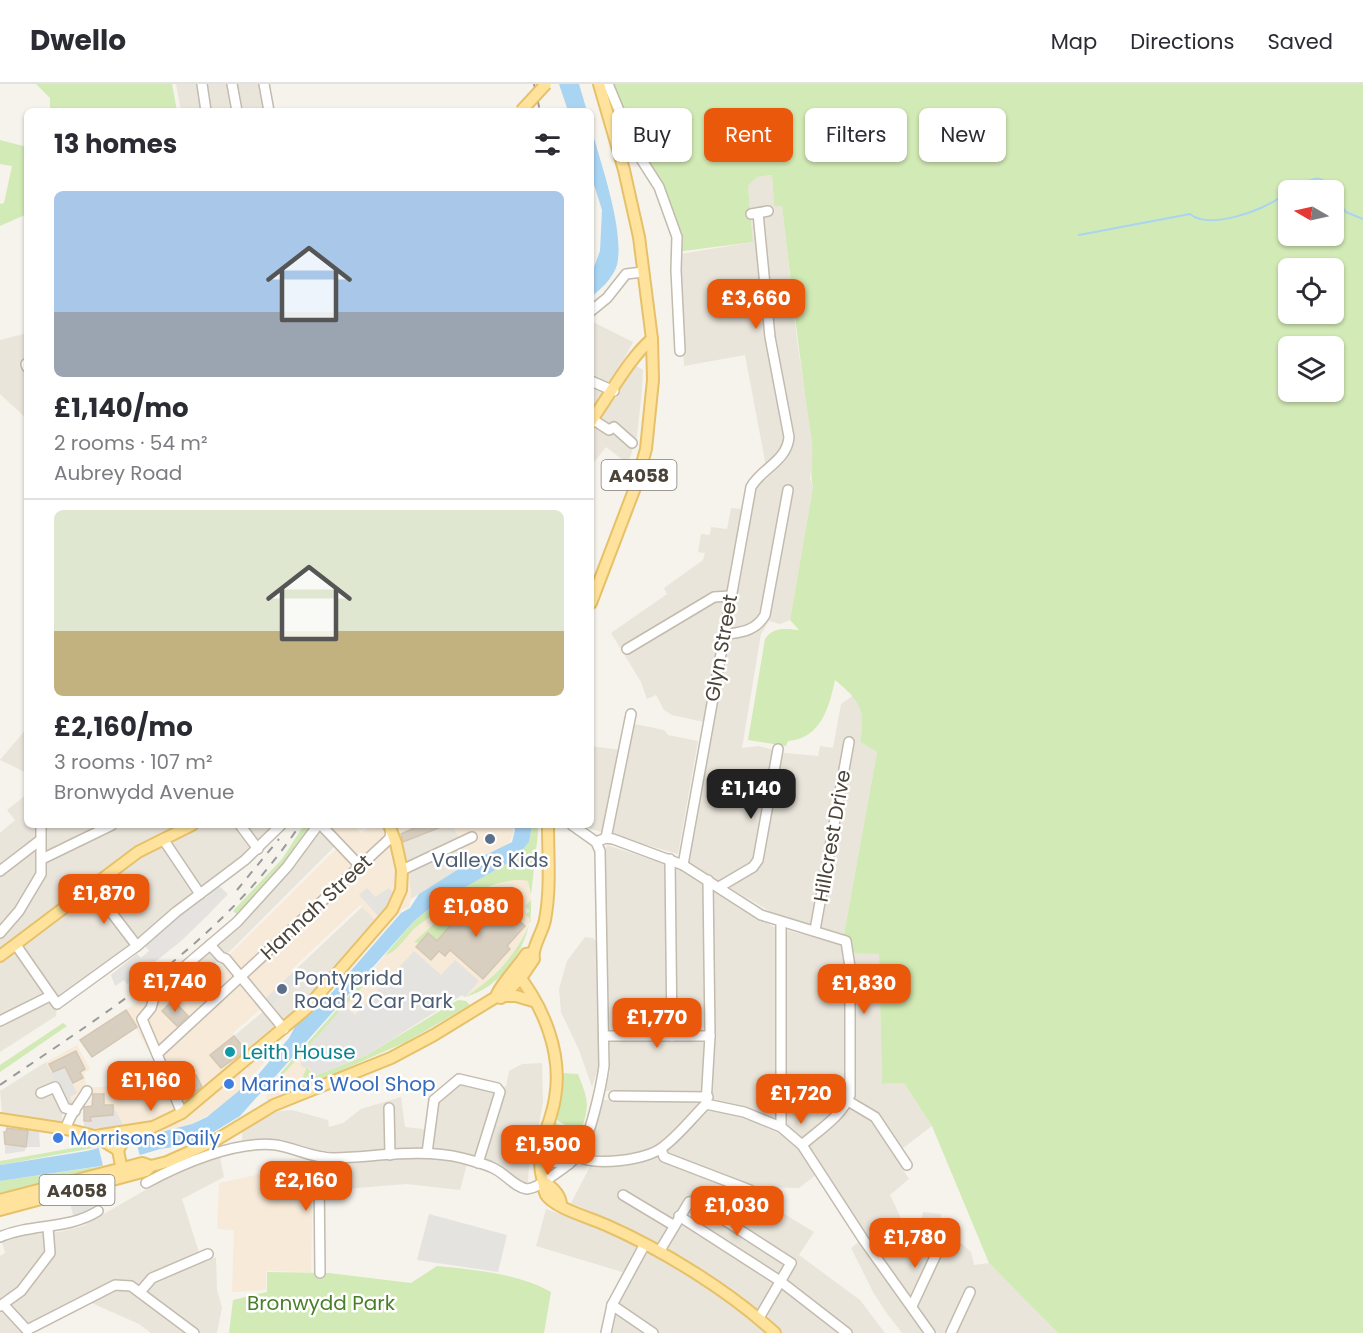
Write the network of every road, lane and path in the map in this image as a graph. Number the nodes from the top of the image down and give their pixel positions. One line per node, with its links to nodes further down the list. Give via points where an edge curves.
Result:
1 (202, 84): 7 (street)
2 (232, 84): 8 (street)
3 (264, 84): 9 (street)
4 (546, 84): 10 (main road, bridge)
5 (598, 84): 12 (main road, A4058, via 633,204)
6 (608, 84): 15 (street, via 636,151 659,187 677,237)
7 (206, 108)
8 (236, 108)
9 (268, 108)
10 (523, 108)
11 (768, 211): 23 (street, Glyn Street, via 754,213 770,337 789,437 784,454 751,487)
12 (644, 272): 13 (street, via 626,274); 14 (main road, A4058)
13 (594, 309)
14 (651, 339): 17 (main road, via 639,350); 22 (main road, A4058, via 653,380 646,449 625,518)
15 (680, 351)
16 (594, 382): 17 (street)
17 (614, 391): 18 (main road)
18 (594, 416)
19 (594, 422): 20 (street, via 609,430 614,427)
20 (632, 443)
21 (788, 490): 24 (street, via 765,615 750,630)
22 (594, 596)
23 (730, 596): 24 (street, Glyn Street); 25 (street, via 714,597)
24 (723, 635): 49 (street, Glyn Street)
25 (627, 649)
26 (631, 714): 43 (street)
27 (849, 742): 58 (street, Hillcrest Drive)
28 (778, 749): 55 (street, via 758,860)
29 (41, 828): 44 (street)
30 (106, 828): 47 (street)
31 (186, 828): 42 (main road)
32 (242, 828): 46 (street)
33 (278, 828): 46 (street)
34 (316, 828): 61 (street, via 287,867 237,922)
35 (324, 828): 40 (street)
36 (333, 828): 40 (street)
37 (390, 828): 50 (street, Hannah Street, via 386,842); 51 (main road)
38 (548, 828): 65 (main road, A4058, via 549,895 545,923 532,953 534,959)
39 (576, 828): 45 (street)
40 (328, 832): 50 (street)
41 (472, 837): 51 (street)
42 (164, 838): 54 (main road, via 138,852); 56 (street)
43 (606, 838): 45 (street); 48 (street)
44 (39, 841): 47 (street); 52 (street)
45 (596, 842): 71 (street, via 600,851)
46 (258, 849): 56 (street)
47 (42, 859): 59 (street, via 37,884)
48 (670, 859): 49 (street); 72 (street)
49 (683, 865): 53 (street)
50 (360, 866): 64 (street, Hannah Street)
51 (402, 870): 70 (main road, via 392,910)
52 (0, 871)
53 (708, 880): 55 (street); 73 (street)
54 (92, 887): 60 (main road); 62 (street)
55 (719, 887): 57 (street, via 762,915)
56 (200, 894): 62 (street)
57 (781, 922): 58 (street); 84 (street)
58 (815, 930): 79 (street, via 844,939 850,955 852,1086)
59 (0, 933)
60 (16, 945): 63 (main road); 67 (street)
61 (210, 945): 64 (street); 74 (street, via 156,992 142,1019)
62 (137, 946): 67 (street)
63 (0, 956)
64 (242, 977): 70 (street); 74 (street, Hannah Street)
65 (517, 977): 66 (main road, A4058, via 497,990); 68 (main road, via 532,993)
66 (500, 997): 68 (main road); 98 (main road, A4058, via 391,1058 274,1105 216,1140 146,1171)
67 (53, 1000): 69 (street)
68 (530, 1000): 90 (main road, via 550,1035 557,1077 556,1097)
69 (0, 1020)
70 (284, 1029): 82 (main road)
71 (604, 1036): 72 (street); 93 (street, via 600,1089)
72 (672, 1036): 73 (street)
73 (710, 1036): 78 (street)
74 (157, 1054): 82 (street)
75 (87, 1091): 81 (street)
76 (40, 1093): 81 (street, via 55,1087 65,1108)
77 (614, 1096): 78 (street)
78 (707, 1100): 84 (street); 89 (street)
79 (848, 1101): 88 (street); 97 (street, via 875,1117)
80 (389, 1108): 92 (street)
81 (75, 1111): 85 (street)
82 (182, 1113): 87 (main road)
83 (0, 1119): 85 (main road)
84 (781, 1127): 88 (street)
85 (69, 1129): 86 (main road)
86 (95, 1136): 87 (main road); 87 (main road)
87 (119, 1141): 98 (main road)
88 (802, 1145): 120 (street)
89 (661, 1149): 93 (street, via 611,1162 588,1162); 101 (street, via 664,1157)
90 (540, 1153): 96 (street, via 550,1162); 99 (main road, via 538,1162)
91 (427, 1154): 92 (street); 95 (street); 95 (street, via 434,1100 459,1079 500,1092)
92 (390, 1155): 94 (street)
93 (577, 1156): 96 (street)
94 (324, 1157): 100 (street, via 252,1141); 114 (street, via 319,1171)
95 (478, 1163): 99 (street, via 494,1168 523,1188)
96 (569, 1164): 99 (street)
97 (907, 1165)
98 (122, 1169): 103 (main road, A4058); 104 (main road, A4058)
99 (544, 1182): 110 (main road, via 551,1186 561,1204)
100 (146, 1183)
101 (750, 1190)
102 (623, 1195): 107 (street)
103 (0, 1200)
104 (0, 1210)
105 (98, 1211): 108 (street, via 88,1218)
106 (679, 1216): 107 (street); 115 (street); 115 (street, via 689,1202 695,1201 735,1226 791,1263)
107 (673, 1225): 112 (street)
108 (48, 1228): 109 (street, via 19,1230); 118 (street, via 51,1253 21,1291)
109 (0, 1237)
110 (645, 1244): 112 (main road); 119 (street)
111 (942, 1244): 120 (street)
112 (658, 1252): 121 (main road)
113 (208, 1254): 117 (street, via 152,1278)
114 (320, 1273)
115 (780, 1281): 121 (street); 126 (street)
116 (970, 1292): 128 (street)
117 (140, 1293): 118 (street, via 131,1286 115,1285 27,1330); 122 (street)
118 (2, 1305)
119 (612, 1305): 123 (street); 124 (street)
120 (912, 1306): 127 (street)
121 (759, 1318): 125 (main road)
122 (194, 1333)
123 (606, 1333)
124 (653, 1333)
125 (775, 1333)
126 (847, 1333)
127 (930, 1333)
128 (951, 1333)

